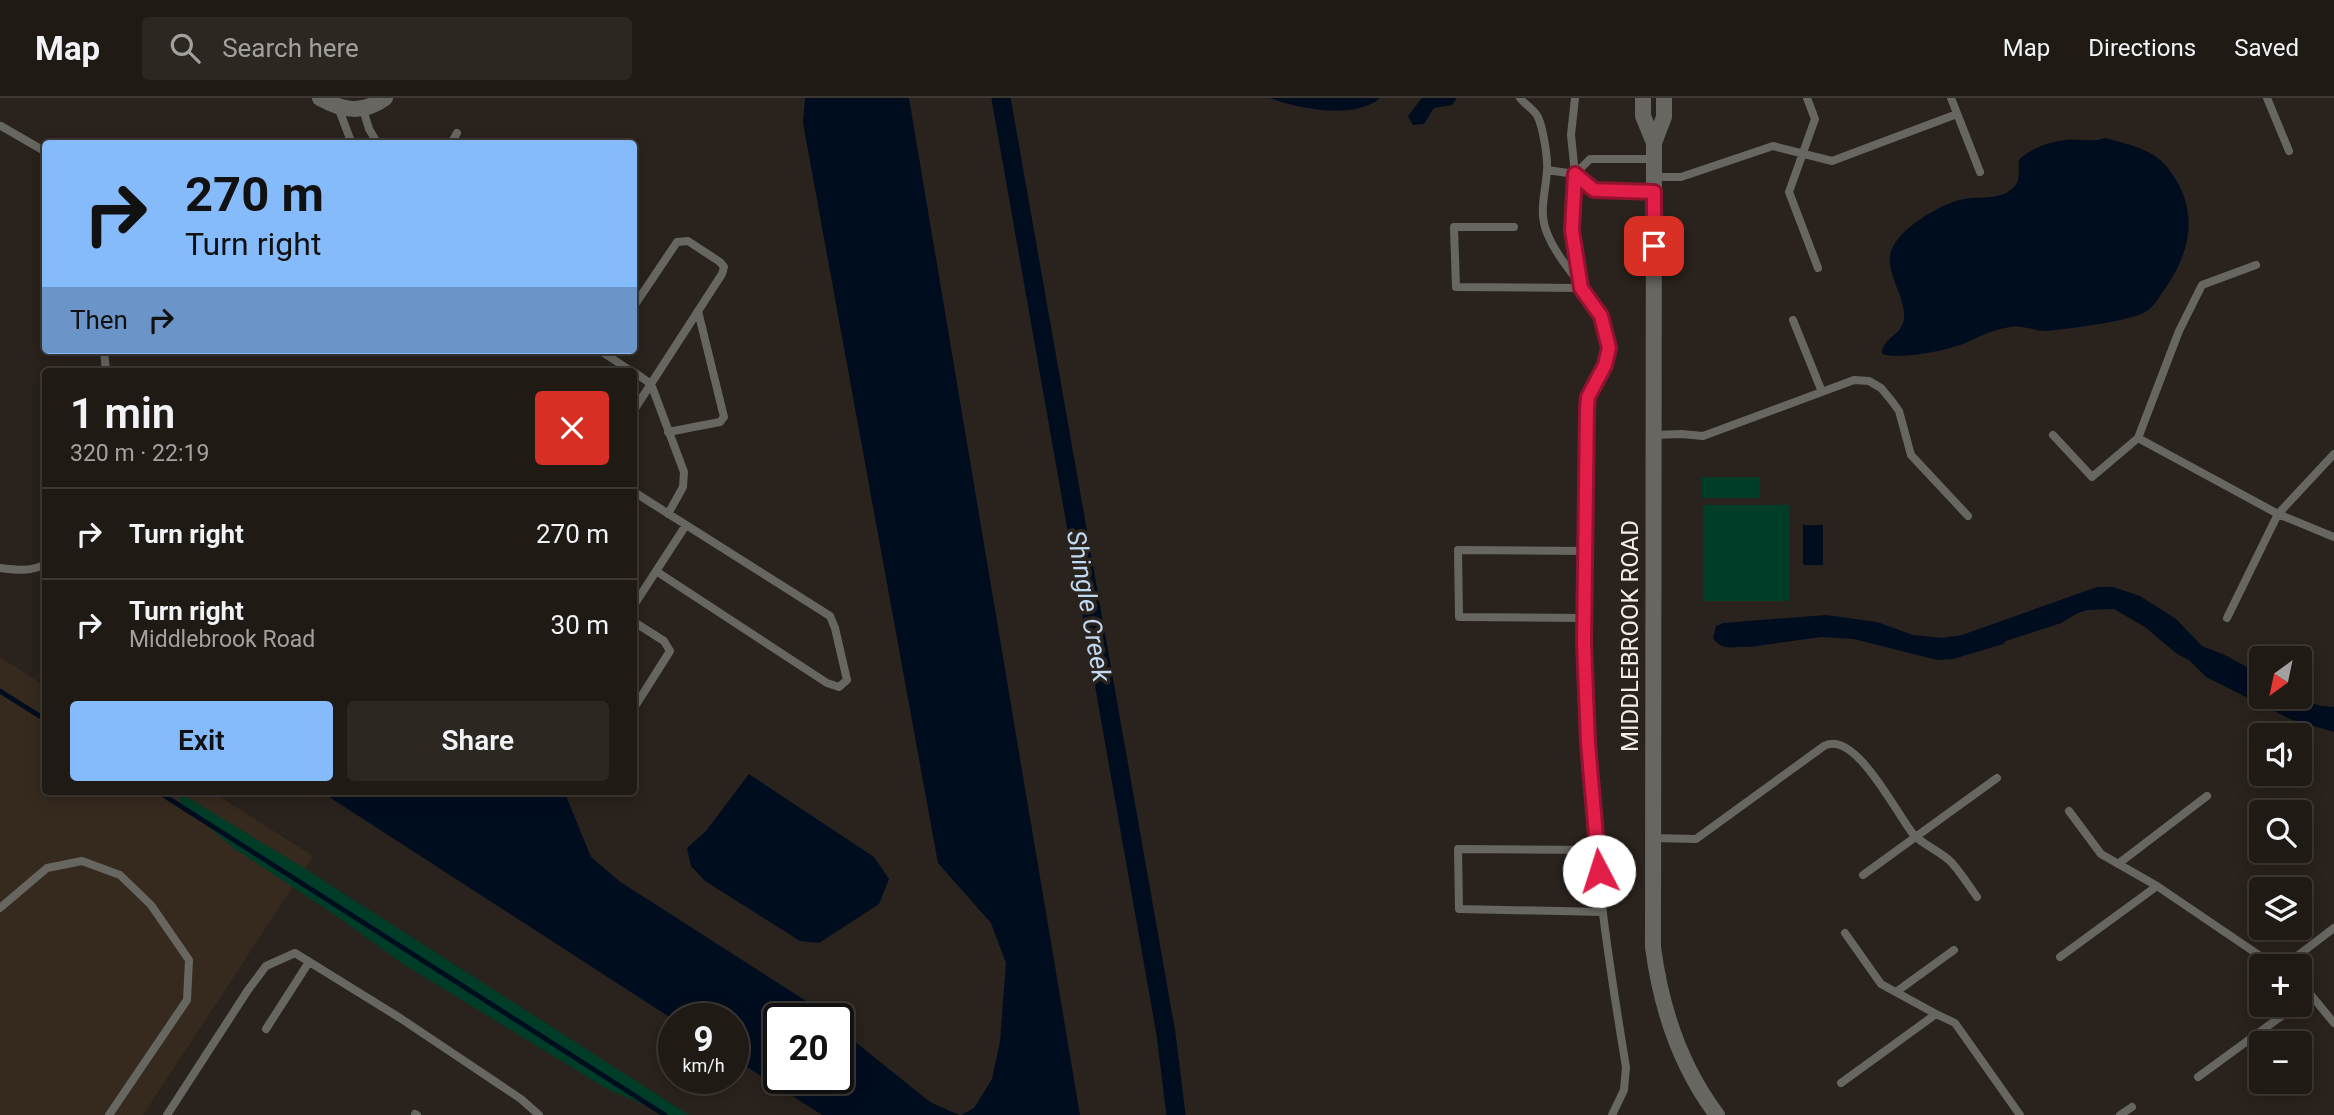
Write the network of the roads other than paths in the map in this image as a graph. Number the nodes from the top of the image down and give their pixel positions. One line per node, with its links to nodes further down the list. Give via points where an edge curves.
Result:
1 (320, 98): 10 (street)
2 (385, 98): 11 (street)
3 (1520, 98): 22 (lane, via 1538,118)
4 (1575, 98): 24 (lane, via 1571,135)
5 (1643, 98): 19 (street, MIDDLEBROOK ROAD, via 1643,116)
6 (1664, 98): 19 (street, MIDDLEBROOK ROAD, via 1664,117)
7 (1807, 98): 21 (lane, via 1815,119)
8 (1951, 98): 12 (lane)
9 (2267, 98): 20 (lane)
10 (338, 107): 11 (street); 15 (lane)
11 (363, 109): 16 (lane)
12 (1957, 114): 21 (lane, via 1832,161); 23 (lane)
13 (1, 126): 18 (lane)
14 (457, 134): 17 (lane)
15 (350, 140)
16 (376, 140)
17 (453, 140)
18 (42, 150)
19 (1654, 151): 24 (lane, via 1590,159); 25 (street, MIDDLEBROOK ROAD)
20 (2289, 151)
21 (1802, 153): 25 (lane, via 1773,146); 28 (lane, via 1789,192)
22 (1547, 170): 24 (lane); 29 (lane, via 1542,192 1546,232)
23 (1980, 172)
24 (1575, 174): 25 (lane, via 1594,190); 29 (lane, via 1572,230)
25 (1654, 185): 40 (street, MIDDLEBROOK ROAD)
26 (1514, 227): 29 (lane, via 1454,227 1456,287)
27 (2256, 265): 42 (lane, via 2202,285)
28 (1818, 268)
29 (1581, 288): 50 (lane, via 1601,316 1609,348 1588,397)
30 (637, 301): 31 (lane, via 674,244 684,240 724,267)
31 (698, 311): 36 (lane); 39 (lane, via 724,419)
32 (1793, 320): 37 (lane)
33 (606, 354): 34 (lane)
34 (626, 368)
35 (637, 375): 36 (lane)
36 (651, 384): 38 (lane); 39 (lane)
37 (1822, 392): 40 (lane, via 1703,436); 47 (lane, via 1854,380 1881,388 1899,411 1911,455)
38 (637, 405)
39 (668, 432): 45 (lane, via 684,480)
40 (1653, 435): 63 (street, MIDDLEBROOK ROAD)
41 (2053, 435): 42 (lane, via 2092,477)
42 (2138, 438): 46 (lane)
43 (2334, 453): 46 (lane)
44 (637, 494): 45 (lane)
45 (668, 513): 48 (lane)
46 (2278, 514): 49 (lane); 56 (lane)
47 (1968, 516)
48 (685, 525): 53 (lane); 53 (lane, via 830,616 845,682 839,687 827,683)
49 (2334, 537)
50 (1587, 551): 55 (lane); 55 (lane, via 1458,550 1460,617)
51 (42, 566): 52 (lane, via 22,571)
52 (0, 568)
53 (656, 571): 54 (lane)
54 (637, 600)
55 (1584, 618): 64 (lane)
56 (2227, 618)
57 (637, 624): 58 (lane, via 664,641 670,652)
58 (637, 703)
59 (1997, 778): 62 (lane)
60 (2207, 796): 65 (lane)
61 (2069, 811): 65 (lane, via 2101,854)
62 (1915, 836): 63 (lane, via 1857,756 1830,743 1696,839); 66 (lane); 68 (lane, via 1951,862)
63 (1652, 838): 91 (street, MIDDLEBROOK ROAD, via 1653,947 1660,988 1678,1048)
64 (1597, 850): 70 (lane); 70 (lane, via 1458,849 1460,909)
65 (2118, 864): 67 (lane)
66 (1863, 875)
67 (2157, 886): 74 (lane); 76 (lane)
68 (1977, 897)
69 (0, 908): 87 (lane, via 47,868 82,861 120,875 151,905 189,960 187,1000)
70 (1603, 912): 90 (lane, via 1626,1067 1624,1090)
71 (2334, 928): 75 (lane)
72 (1845, 933): 78 (lane, via 1881,984)
73 (1954, 950): 78 (lane)
74 (2257, 954)
75 (2300, 954)
76 (2060, 957)
77 (309, 962): 83 (lane); 88 (lane, via 295,953 266,966); 89 (lane, via 400,1018)
78 (1896, 992): 80 (lane)
79 (2312, 996): 82 (lane)
80 (1936, 1014): 85 (lane); 92 (lane, via 1955,1023)
81 (2281, 1017): 84 (lane)
82 (2334, 1023)
83 (266, 1029)
84 (2198, 1077)
85 (1841, 1083)
86 (2132, 1107): 93 (lane)
87 (108, 1115)
88 (167, 1115)
89 (539, 1115)
90 (1612, 1115)
91 (1717, 1115)
92 (2020, 1115)
93 (2120, 1115)

